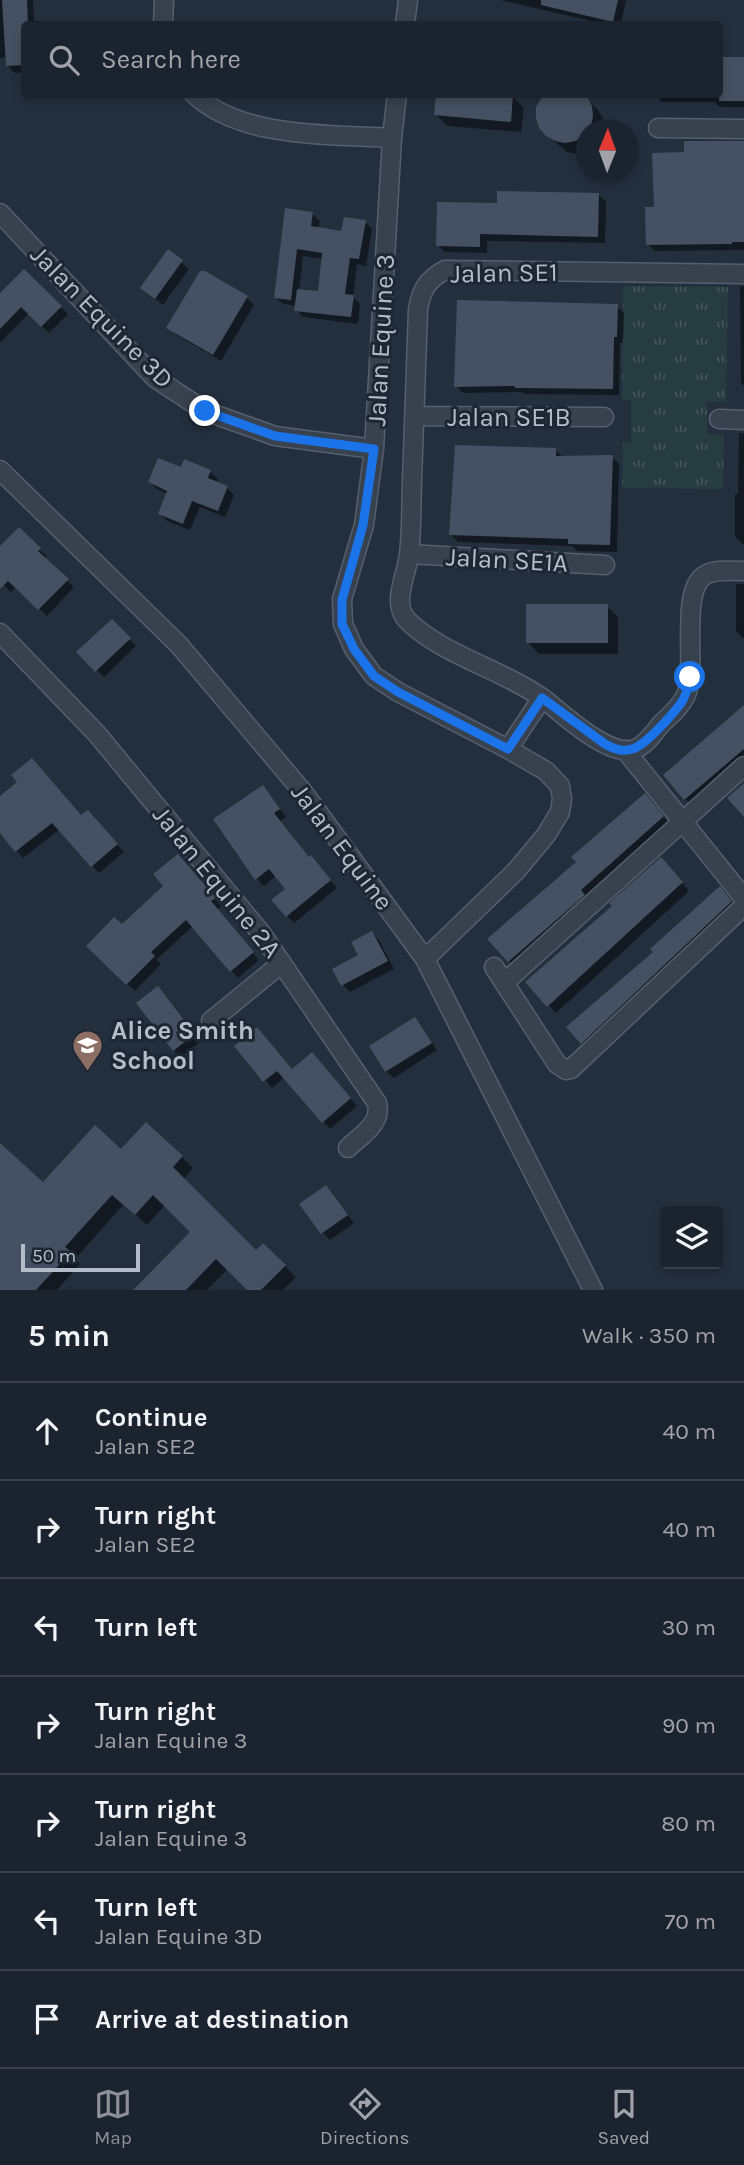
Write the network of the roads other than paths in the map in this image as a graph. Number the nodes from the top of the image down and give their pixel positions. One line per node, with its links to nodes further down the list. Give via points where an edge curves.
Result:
1 (164, 0): 3 (street)
2 (408, 0): 4 (street)
3 (163, 21)
4 (405, 21)
5 (199, 98): 9 (street, via 214,111 244,123 306,133)
6 (397, 98): 9 (street, Jalan Equine 3)
7 (658, 128): 8 (street)
8 (744, 129)
9 (392, 138): 16 (street, Jalan Equine 3)
10 (0, 213): 16 (street, Jalan Equine 3D, via 155,378 205,411 275,436)
11 (744, 274): 12 (street, Jalan SE1, via 445,270 431,278 421,293)
12 (415, 416): 13 (street, Jalan SE1B); 18 (street, Jalan SE1)
13 (604, 417)
14 (719, 419): 15 (street)
15 (744, 420)
16 (374, 449): 23 (street, Jalan Equine 3, via 363,525 342,600 342,624 374,676)
17 (0, 470): 29 (street, Jalan Equine, via 179,645 303,792)
18 (408, 560): 19 (street, Jalan SE1A); 22 (street, Jalan SE1, via 400,598 406,620 442,645)
19 (605, 565)
20 (744, 570): 24 (street, via 705,574 696,584 686,695 643,743)
21 (0, 633): 30 (street, Jalan Equine 2A, via 97,734)
22 (542, 698): 23 (street); 24 (street, Jalan SE1, via 605,744)
23 (508, 749): 29 (street, Jalan Equine 3, via 553,778 562,799 560,812 516,871)
24 (625, 750): 26 (street)
25 (744, 766): 26 (street)
26 (682, 822): 27 (street); 32 (street)
27 (744, 898)
28 (744, 906): 32 (street, via 571,1069 557,1064)
29 (425, 958): 35 (street, Jalan Equine)
30 (282, 963): 33 (street); 34 (street, Jalan Equine 2A, via 377,1103 377,1120)
31 (494, 967): 32 (street)
32 (504, 983)
33 (211, 1021)
34 (348, 1148)
35 (593, 1290)

